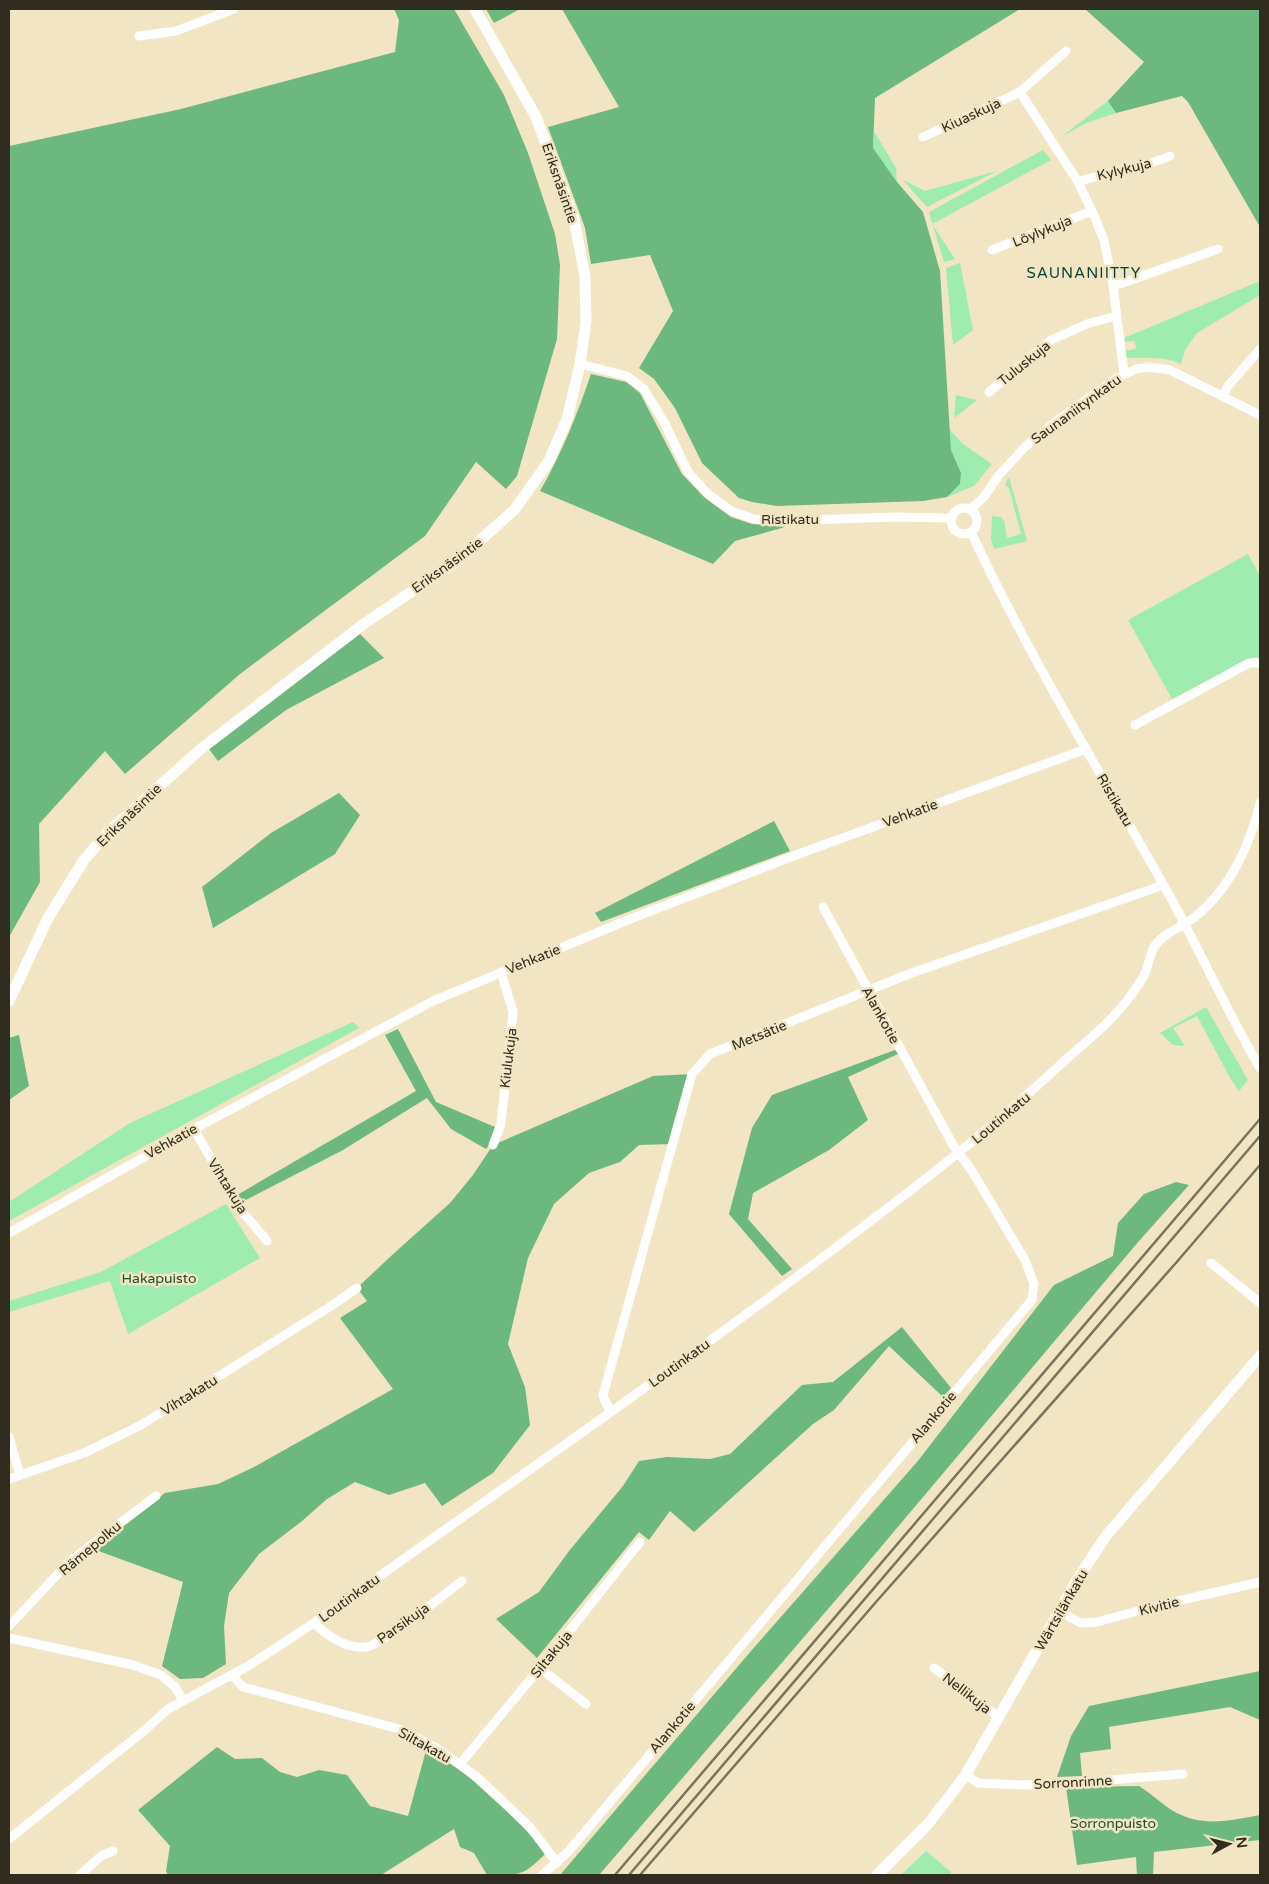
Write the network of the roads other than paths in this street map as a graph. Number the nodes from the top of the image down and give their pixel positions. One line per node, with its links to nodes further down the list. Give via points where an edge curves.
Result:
1 (234, 9): 3 (street, via 176,31)
2 (475, 9): 15 (street, Eriksnäsintie, via 536,117 574,219 586,296)
3 (139, 36)
4 (1066, 52): 5 (street, Kiuaskuja)
5 (1020, 92): 6 (street, Kiuaskuja); 8 (street)
6 (923, 137)
7 (1170, 156): 8 (street, Kylykuja)
8 (1078, 182): 9 (street)
9 (1092, 211): 11 (street, Löylykuja); 12 (street, via 1104,240)
10 (1218, 249): 12 (street)
11 (992, 250)
12 (1113, 284): 13 (street)
13 (1116, 316): 16 (street); 17 (street, Tuluskuja, via 1087,324 1051,340)
14 (1260, 349): 18 (street)
15 (580, 364): 21 (street, Ristikatu, via 627,376 644,389 688,472 707,493 732,511 754,519 777,521); 33 (street, Eriksnäsintie, via 567,420 549,461 515,509 456,562 365,623 202,748 109,831 84,860 48,918)
16 (1124, 374): 18 (street, Saunaniitynkatu, via 1148,368 1170,370); 20 (street, Saunaniitynkatu, via 1025,447)
17 (989, 392)
18 (1222, 396): 19 (street, Saunaniitynkatu)
19 (1260, 415)
20 (970, 510): 21 (street, via 961,509); 22 (street, via 977,518)
21 (952, 518): 22 (street, via 957,531)
22 (971, 532): 25 (street, Ristikatu)
23 (1260, 663): 24 (street, via 1249,663)
24 (1135, 725)
25 (1086, 749): 28 (street, Ristikatu); 31 (street, Vehkatie, via 787,858)
26 (1260, 803): 27 (street, Loutinkatu)
27 (1257, 828): 30 (street, Loutinkatu, via 1226,882 1211,902)
28 (1163, 884): 30 (street, Ristikatu); 32 (street, Metsätie)
29 (823, 907): 32 (street, Alankotie)
30 (1185, 925): 34 (street, Ristikatu); 37 (street, Loutinkatu, via 1161,939 1154,948 1144,976 1122,1006 1031,1092)
31 (501, 972): 35 (street, Vehkatie, via 433,1001); 36 (street, Kiulukuja, via 513,1012 501,1124)
32 (868, 991): 37 (street, Alankotie); 44 (street, Metsätie, via 710,1054 692,1074 603,1395)
33 (9, 1001)
34 (1260, 1068)
35 (194, 1129): 38 (street, Vehkatie); 39 (street, Vihtakuja, via 240,1209)
36 (493, 1145)
37 (959, 1153): 44 (street, Loutinkatu, via 776,1293); 67 (street, Alankotie, via 1025,1260 1034,1284 1032,1300)
38 (9, 1233)
39 (266, 1241)
40 (1211, 1263): 42 (street)
41 (357, 1288): 46 (street, Vihtakatu, via 141,1425 84,1453)
42 (1260, 1304)
43 (1260, 1356): 52 (street, Wärtsilänkatu, via 1106,1536)
44 (611, 1412): 53 (street, Loutinkatu)
45 (9, 1437): 46 (street)
46 (20, 1475): 47 (street, Vihtakatu)
47 (9, 1479)
48 (156, 1496): 54 (street, Rämepolku, via 70,1561)
49 (640, 1542): 56 (street, Siltakuja)
50 (462, 1581): 53 (street, Parsikuja, via 395,1631 366,1647 347,1645 329,1637)
51 (1260, 1582): 52 (street, Kivitie, via 1097,1622 1081,1623)
52 (1060, 1612): 61 (street, Wärtsilänkatu)
53 (314, 1623): 58 (street, Loutinkatu)
54 (9, 1626)
55 (9, 1638): 59 (street, via 133,1665 161,1675 175,1687)
56 (540, 1668): 60 (street); 62 (street, Siltakuja)
57 (934, 1668): 61 (street, Nellikuja)
58 (232, 1675): 59 (street, Loutinkatu); 62 (street, Siltakatu, via 243,1688 399,1729)
59 (183, 1700): 65 (street, Loutinkatu)
60 (586, 1704)
61 (999, 1717): 64 (street, Wärtsilänkatu)
62 (460, 1764): 67 (street, Siltakatu, via 530,1827)
63 (1184, 1774): 64 (street, Sorronrinne, via 1023,1785 978,1784)
64 (966, 1775): 70 (street, Wärtsilänkatu, via 928,1824)
65 (9, 1838)
66 (113, 1851): 68 (street, via 101,1856)
67 (557, 1863): 69 (street, Alankotie)
68 (80, 1875)
69 (542, 1875)
70 (877, 1875)

